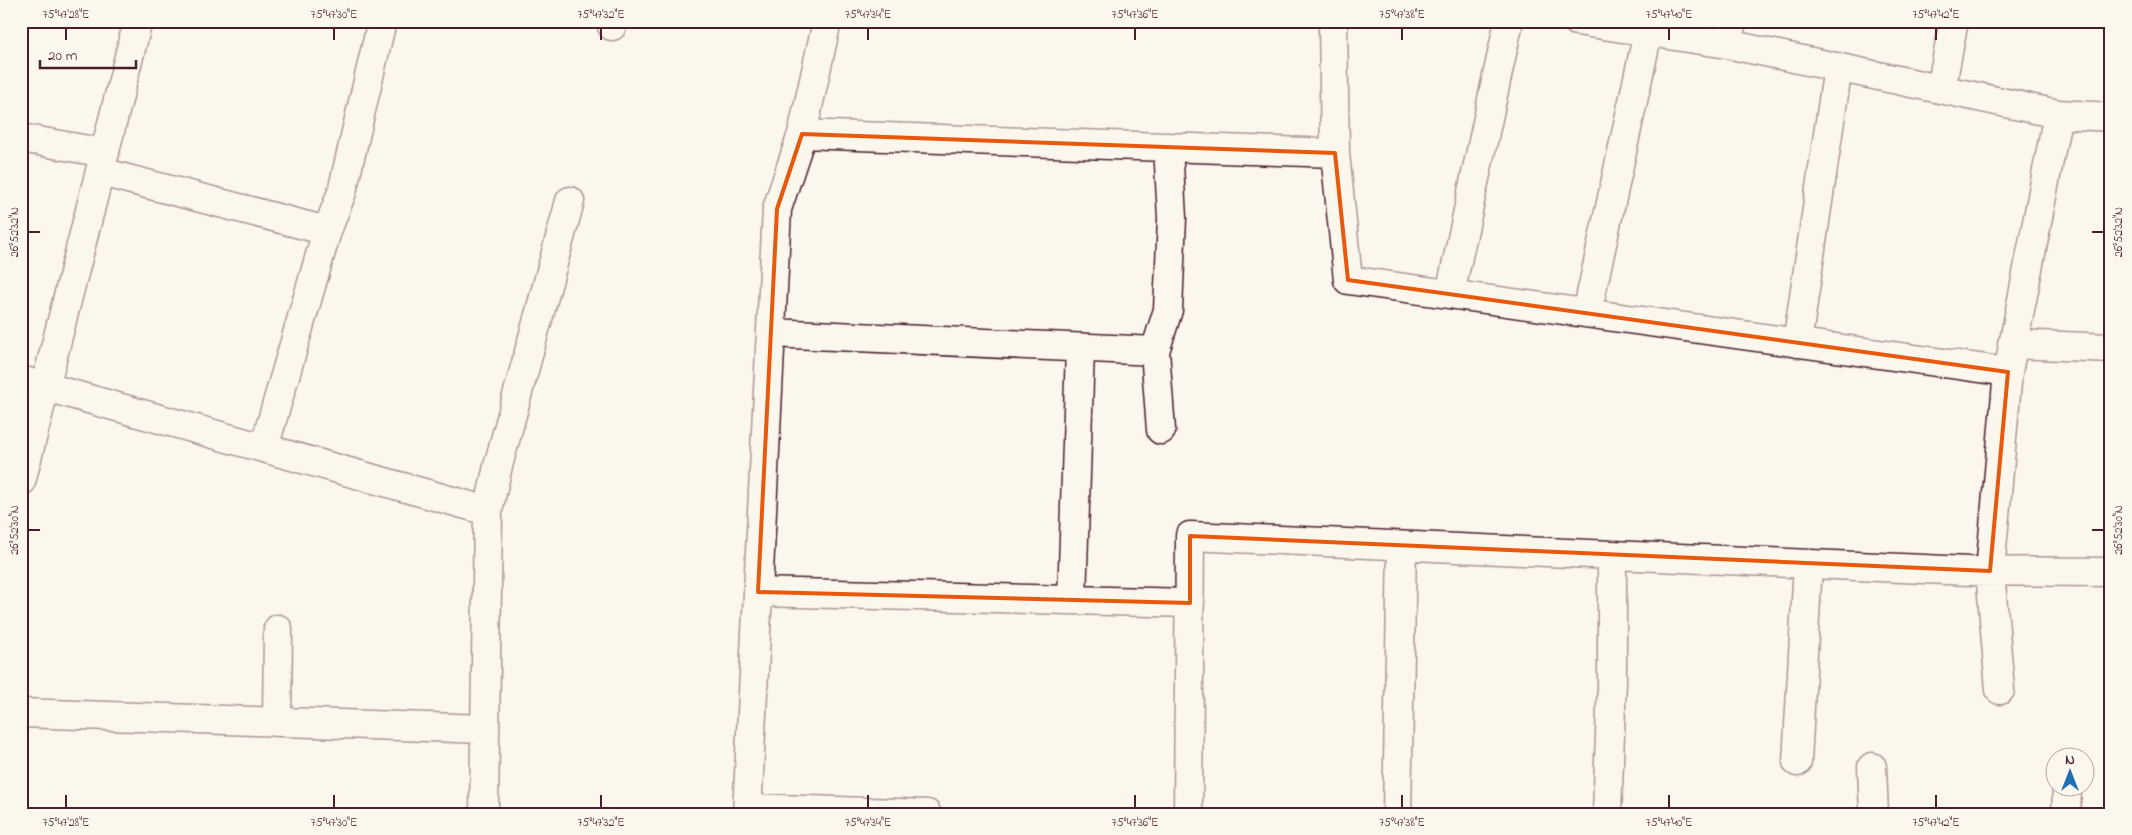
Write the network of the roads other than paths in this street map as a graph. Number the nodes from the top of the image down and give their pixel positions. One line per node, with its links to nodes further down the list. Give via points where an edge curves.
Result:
1 (138, 21): 18 (street)
2 (382, 21): 20 (street, via 342,192)
3 (827, 21): 14 (street)
4 (1333, 21): 17 (street)
5 (1509, 21): 21 (street)
6 (1578, 21): 8 (street)
7 (1954, 21): 11 (street)
8 (1648, 32): 9 (street); 22 (street)
9 (1729, 32): 10 (street)
10 (1838, 67): 11 (street); 24 (street)
11 (1941, 89): 12 (street)
12 (2058, 114): 13 (street); 25 (street)
13 (2111, 117)
14 (802, 134): 16 (street); 23 (street, via 777,209)
15 (21, 138): 18 (street)
16 (1168, 147): 17 (street); 28 (street, via 1172,218 1168,310)
17 (1335, 153): 21 (street, via 1348,280)
18 (103, 162): 20 (street); 30 (street)
19 (570, 201): 34 (street)
20 (327, 231): 32 (street)
21 (1450, 294): 22 (street)
22 (1587, 313): 24 (street)
23 (771, 333): 26 (street); 40 (street)
24 (1797, 343): 29 (street)
25 (2012, 344): 27 (street); 29 (street)
26 (1080, 348): 28 (street); 41 (street)
27 (2111, 348)
28 (1154, 351): 31 (street)
29 (2008, 372): 38 (street)
30 (34, 384): 32 (street); 33 (street)
31 (1161, 430)
32 (264, 448): 34 (street)
33 (21, 482)
34 (488, 511): 47 (street)
35 (1402, 546): 36 (street); 42 (street, via 1190,536); 55 (street)
36 (1612, 555): 37 (street); 56 (street)
37 (1808, 564): 38 (street); 48 (street)
38 (1990, 571): 39 (street); 44 (street)
39 (2111, 572)
40 (758, 592): 41 (street); 51 (street)
41 (1072, 600): 42 (street)
42 (1190, 603): 54 (street)
43 (278, 629): 46 (street)
44 (2000, 690)
45 (21, 713): 46 (street)
46 (276, 722): 47 (street)
47 (485, 729): 52 (street)
48 (1797, 762)
49 (1872, 767): 57 (street)
50 (2067, 798): 58 (street)
51 (747, 811): 53 (street)
52 (484, 814)
53 (927, 814)
54 (1188, 814)
55 (1397, 814)
56 (1607, 814)
57 (1874, 814)
58 (2066, 814)

